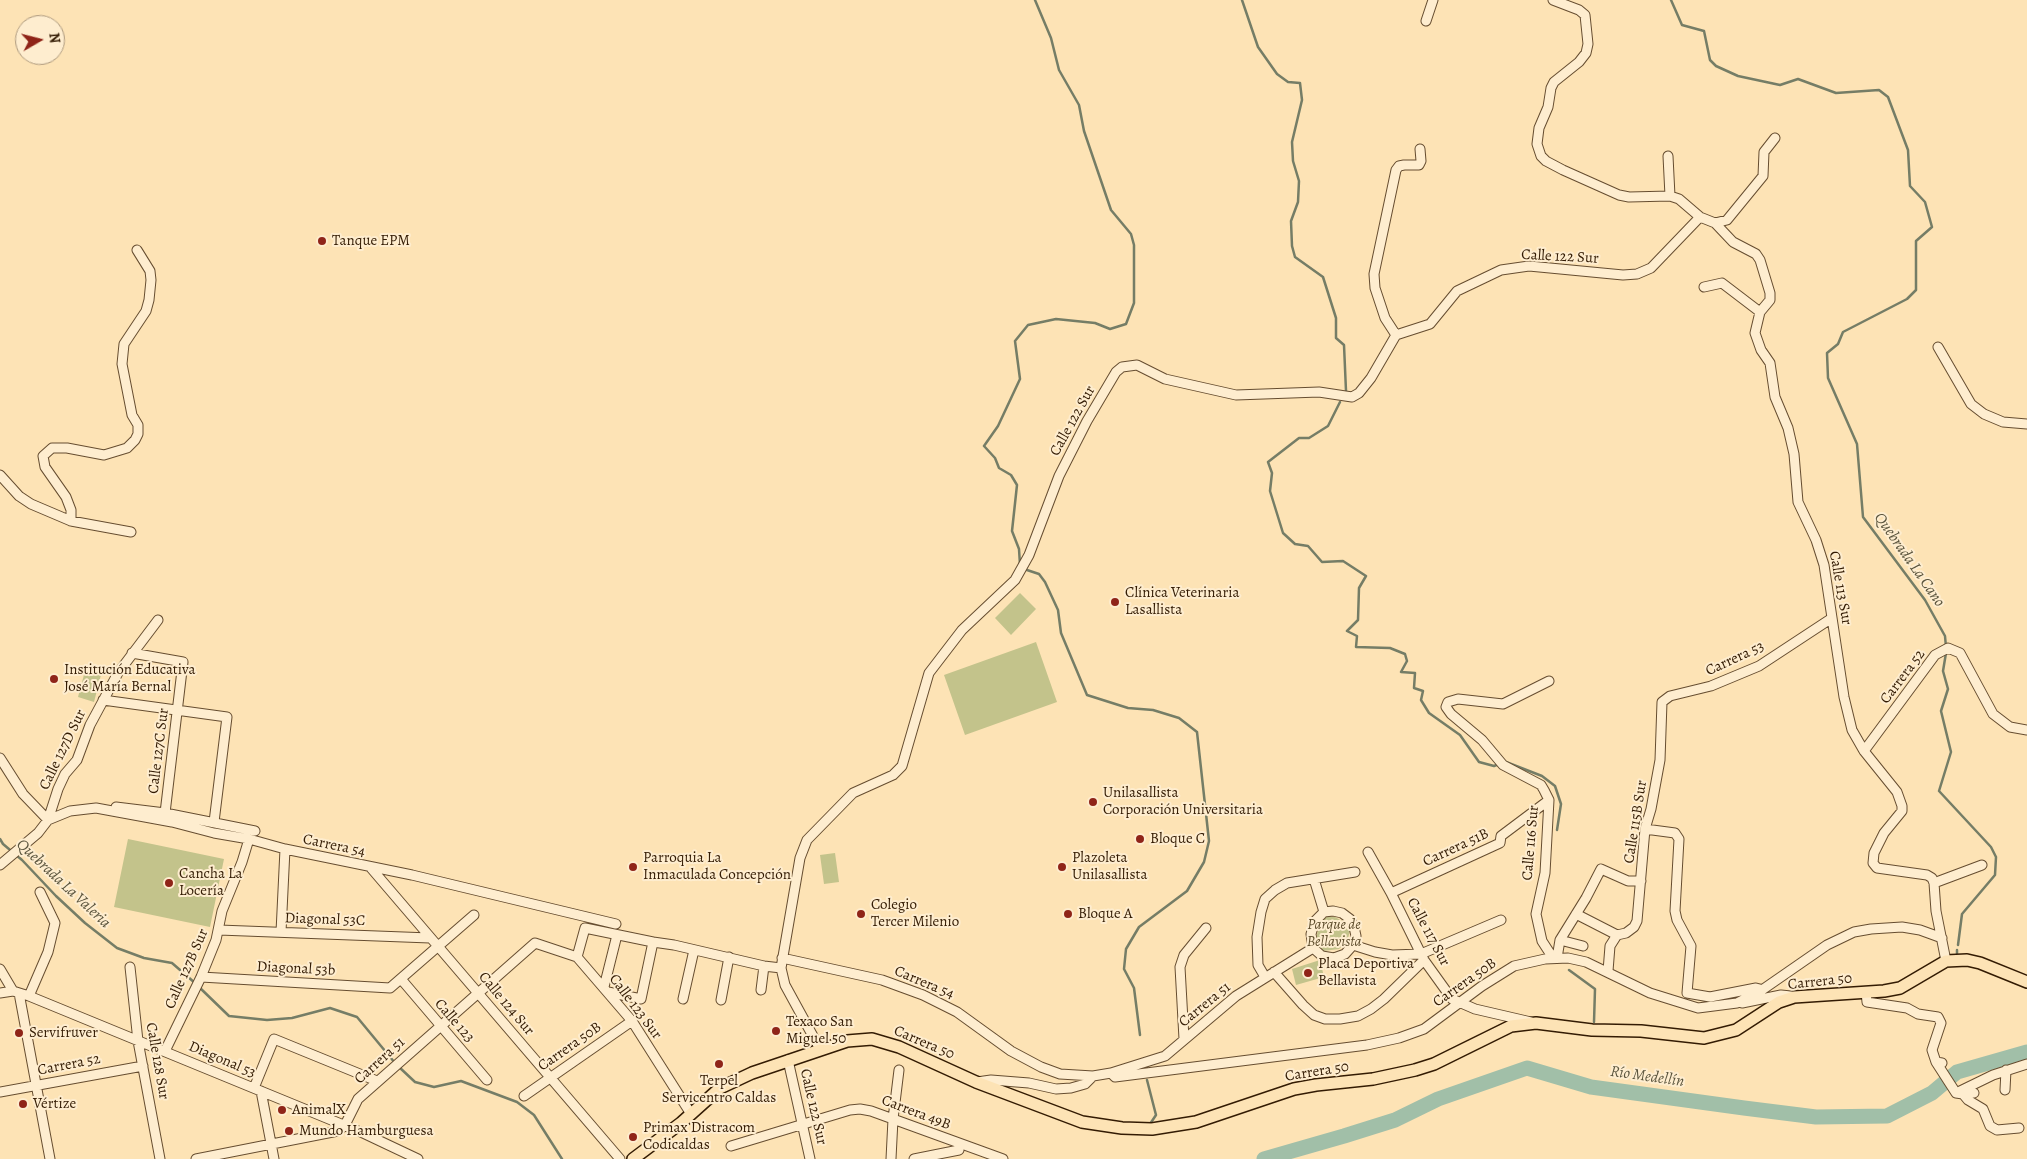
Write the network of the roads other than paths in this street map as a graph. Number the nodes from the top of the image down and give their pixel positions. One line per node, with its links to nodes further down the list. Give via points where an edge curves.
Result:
1 (1433, 0): 3 (street)
2 (1553, 0): 7 (street, via 1579,10 1585,16 1588,44 1579,62 1551,88 1548,107 1539,128 1537,144 1541,156 1563,170 1620,195)
3 (1426, 20)
4 (1775, 138): 9 (street, via 1764,152 1763,176 1727,220)
5 (1420, 149): 13 (street, via 1421,164 1399,166 1396,170 1374,274 1386,318)
6 (1668, 156): 7 (street)
7 (1670, 196): 8 (street, Calle 113 Sur, via 1679,199)
8 (1700, 217): 9 (street, Calle 113 Sur); 13 (street, Calle 122 Sur, via 1652,268 1637,274 1529,266 1501,270 1457,291 1430,324)
9 (1715, 223): 12 (street, Calle 113 Sur, via 1733,242 1756,254 1760,260 1770,293 1770,300)
10 (137, 250): 17 (street, via 150,271 151,280 146,310 124,344 122,364 138,434 127,448 104,455 52,448 43,456 45,467 66,497)
11 (1704, 287): 12 (street, via 1722,283)
12 (1760, 312): 19 (street, Calle 113 Sur, via 1755,333 1770,363 1775,398 1788,428 1794,454 1796,495 1824,565)
13 (1396, 335): 71 (street, Calle 122 Sur, via 1371,378 1352,397 1319,392 1236,395 1165,378 1137,365 1122,366 1116,372 1059,476 1029,555 1015,580 962,630 929,673 902,766 893,775 853,793 807,840 800,858)
14 (1938, 347): 15 (street, via 1971,404 2003,422)
15 (2027, 424)
16 (0, 475): 17 (street, via 31,504)
17 (71, 521): 18 (street)
18 (131, 532)
19 (1832, 618): 23 (street, Carrera 53, via 1759,666 1711,686); 27 (street, Calle 113 Sur, via 1844,697 1852,730)
20 (158, 620): 21 (street, Calle 127D Sur)
21 (132, 653): 24 (street, Calle 127D Sur); 25 (street, Calle 127C Sur, via 183,662)
22 (1549, 681): 29 (street, Calle 116 Sur, via 1503,704 1458,700 1448,702 1446,708 1482,740 1502,765 1541,785)
23 (1670, 696): 33 (street, Calle 115B Sur, via 1662,702 1660,760)
24 (103, 700): 25 (street); 31 (street, Calle 127D Sur, via 77,760 58,789)
25 (178, 711): 30 (street, Calle 127C Sur); 32 (street, via 227,717)
26 (2027, 730): 27 (street, Carrera 52, via 2010,727 1993,714 1960,653 1946,648 1935,655)
27 (1864, 751): 44 (street, Calle 113 Sur, via 1897,792 1902,806 1902,811 1884,833 1874,853 1873,863 1876,868 1927,875)
28 (0, 758): 31 (street, via 23,794)
29 (1549, 800): 46 (street, Carrera 51B, via 1501,836 1500,843); 69 (street, Calle 116 Sur, via 1545,873 1536,914 1542,941)
30 (165, 813): 31 (street, Carrera 54, via 78,804 61,810); 32 (street, Carrera 54)
31 (48, 820): 35 (street, Carrera 54, via 70,811 96,808); 38 (street, Carrera 54, via 38,833)
32 (214, 822): 34 (street, Carrera 54)
33 (1645, 829): 43 (street, Calle 115B Sur); 83 (street, via 1675,834 1679,839 1675,911 1691,946 1688,994 1710,996 1756,988)
34 (255, 832)
35 (249, 839): 36 (street, Carrera 54); 52 (street, Calle 127B Sur, via 222,910)
36 (285, 849): 40 (street, Carrera 54); 53 (street)
37 (1368, 852): 46 (street, Calle 117 Sur)
38 (0, 865)
39 (1982, 865): 44 (street)
40 (371, 868): 54 (street, Carrera 54, via 616,924); 57 (street, Calle 124 Sur)
41 (1355, 872): 42 (street)
42 (1314, 879): 47 (street); 77 (street, via 1287,883 1265,899 1257,937 1258,965)
43 (1641, 881): 48 (street, via 1628,881 1601,869); 56 (street, Calle 115B Sur, via 1637,922 1626,933)
44 (1934, 883): 58 (street)
45 (40, 892): 88 (street, via 55,923 48,952)
46 (1391, 893): 68 (street, Calle 117 Sur)
47 (1324, 912): 61 (street, via 1342,913 1350,918 1356,936); 64 (street, via 1315,921 1311,934)
48 (1576, 914): 56 (street); 59 (street)
49 (474, 915): 63 (street)
50 (1501, 920): 68 (street)
51 (1206, 928): 98 (street, via 1184,955 1180,967)
52 (219, 930): 53 (street, Diagonal 53C); 78 (street, Calle 127B Sur)
53 (280, 932): 57 (street, Diagonal 53C)
54 (601, 932): 55 (street, Carrera 54); 66 (street, Carrera 54, via 584,928)
55 (617, 935): 60 (street, Carrera 54); 81 (street)
56 (1617, 935): 75 (street, via 1610,946)
57 (430, 938): 63 (street, Calle 124 Sur)
58 (1942, 938): 70 (street); 83 (street, Carrera 50B, via 1902,927 1854,932 1828,944)
59 (1560, 940): 62 (street); 69 (street)
60 (653, 942): 65 (street, Carrera 54); 81 (street, via 641,999)
61 (1353, 945): 64 (street, via 1345,954 1334,958 1322,956); 68 (street, via 1392,955)
62 (1583, 946)
63 (438, 947): 79 (street); 85 (street, Calle 124 Sur)
64 (1313, 948): 76 (street, Carrera 51)
65 (694, 950): 67 (street, Carrera 54); 90 (street)
66 (577, 956): 81 (street, Calle 123 Sur); 85 (street, Carrera 51, via 535,943)
67 (729, 957): 72 (street, Carrera 54); 91 (street)
68 (1423, 957): 76 (street, via 1384,999 1358,1016 1340,1019 1314,1015); 92 (street, Calle 117 Sur, via 1452,999)
69 (1555, 958): 75 (street, Carrera 50B, via 1586,962); 92 (street, Carrera 50B, via 1514,966)
70 (1946, 961): 80 (main road, via 1980,963); 86 (main road, Carrera 50, via 1900,988)
71 (782, 963): 72 (street, Carrera 54); 99 (street, Calle 122 Sur, via 785,985); 104 (street, Carrera 54, via 882,980 923,995 957,1012 1011,1051)
72 (764, 966): 82 (street)
73 (130, 967): 97 (street, Calle 128 Sur)
74 (0, 970): 84 (street)
75 (1608, 971): 93 (street, Carrera 50B, via 1650,993 1694,1007)
76 (1274, 972): 77 (street, Carrera 51)
77 (1265, 977): 98 (street, Carrera 51, via 1236,996)
78 (200, 978): 79 (street, Diagonal 53b, via 390,988); 100 (street, Calle 127B Sur)
79 (400, 979): 96 (street, Calle 123)
80 (2026, 980)
81 (606, 990): 94 (street, Calle 123 Sur)
82 (761, 990)
83 (1762, 990): 93 (street, Carrera 50B)
84 (16, 992): 87 (street); 88 (street, Diagonal 53); 113 (street)
85 (478, 992): 96 (street, Carrera 51); 109 (street, Calle 124 Sur)
86 (1866, 992): 89 (main road, Carrera 50); 118 (street, via 1867,1002 1938,1017 1940,1022 1932,1050)
87 (0, 994)
88 (29, 996): 97 (street, Diagonal 53)
89 (1799, 996): 93 (street, via 1781,995); 95 (main road, Carrera 50, via 1779,1002 1736,1030 1704,1038)
90 (683, 999)
91 (721, 1000)
92 (1460, 1003): 95 (street, Calle 117 Sur, via 1475,1010); 107 (street, Carrera 50B, via 1424,1029 1378,1043 1115,1077)
93 (1737, 1003)
94 (632, 1021): 109 (street, Carrera 50B); 120 (street, Calle 123 Sur)
95 (1536, 1023): 112 (main road, Carrera 50, via 1511,1026 1415,1070 1294,1089 1196,1122 1159,1128 1122,1128 1082,1122)
96 (441, 1026): 110 (street, Calle 123); 111 (street, Carrera 51)
97 (138, 1040): 100 (street, Diagonal 53); 103 (street, Calle 128 Sur)
98 (1184, 1040): 107 (street, Carrera 51, via 1165,1056)
99 (820, 1049): 101 (main road, Carrera 50); 112 (main road, Carrera 50, via 848,1040 872,1039 899,1047)
100 (165, 1051): 114 (street, Diagonal 53)
101 (788, 1060): 120 (main road, Carrera 50, via 720,1088); 122 (street, Calle 122 Sur)
102 (2027, 1064): 106 (street)
103 (143, 1066): 113 (street, Carrera 52); 129 (street, Calle 128 Sur)
104 (1041, 1067): 108 (street, Carrera 50B, via 1060,1074)
105 (899, 1070): 121 (street)
106 (2006, 1070): 115 (street); 118 (street)
107 (1111, 1073): 108 (street, Carrera 50B)
108 (1093, 1076): 112 (street, via 1084,1084 1056,1089 1029,1083)
109 (551, 1078): 119 (street, Carrera 50B); 133 (street, Calle 124 Sur)
110 (487, 1080)
111 (377, 1081): 114 (street, via 274,1039); 123 (street, Carrera 51, via 358,1099)
112 (976, 1082)
113 (36, 1086): 116 (street, Carrera 52); 128 (street)
114 (258, 1090): 123 (street, Diagonal 53); 125 (street)
115 (2005, 1090)
116 (0, 1092)
117 (1974, 1093): 118 (street)
118 (1960, 1094): 124 (street, via 1983,1109 1990,1126 1997,1130)
119 (524, 1096)
120 (691, 1114): 134 (main road, Carrera 50)
121 (893, 1119): 122 (street, Carrera 49B, via 860,1109); 127 (street, Carrera 49B); 136 (street)
122 (802, 1124): 126 (street, Carrera 49B); 135 (street, Calle 122 Sur)
123 (345, 1125): 125 (street, via 338,1131); 132 (street, Diagonal 53)
124 (2019, 1128)
125 (272, 1144): 130 (street); 131 (street)
126 (731, 1146)
127 (959, 1151): 137 (street); 138 (street, Carrera 49B)
128 (50, 1159)
129 (160, 1159)
130 (196, 1159)
131 (274, 1159)
132 (418, 1159)
133 (620, 1159)
134 (633, 1159)
135 (810, 1159)
136 (891, 1159)
137 (914, 1159)
138 (1003, 1159)

